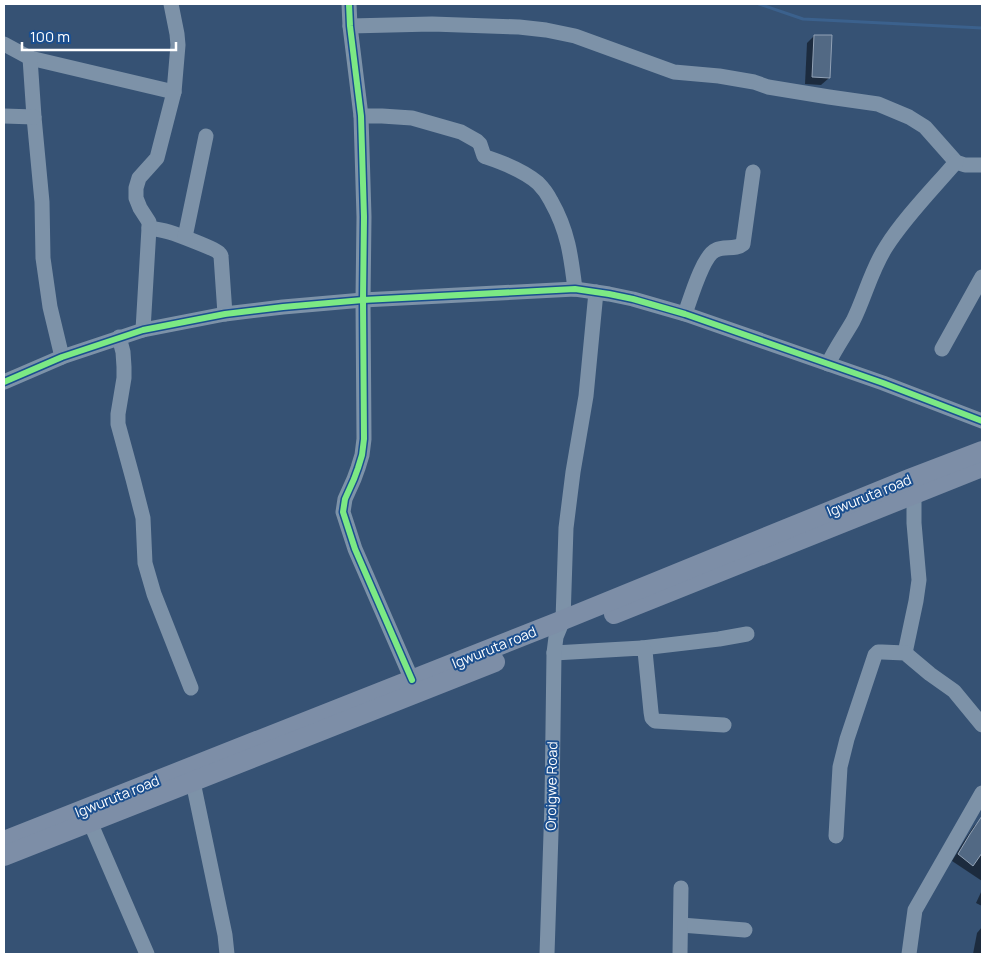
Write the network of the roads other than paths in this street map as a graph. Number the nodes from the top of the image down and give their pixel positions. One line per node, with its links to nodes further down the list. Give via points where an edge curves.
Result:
1 (171, 4): 6 (street, via 178,45)
2 (349, 4): 3 (street)
3 (350, 26): 8 (street); 11 (street, via 519,27 575,36 674,72 745,80 768,87 878,104 925,127)
4 (4, 44): 5 (street)
5 (30, 58): 6 (street); 9 (street)
6 (174, 92): 14 (street, via 157,158 139,178 136,188 136,198)
7 (4, 116): 9 (street)
8 (361, 116): 17 (street, via 412,118 461,132 480,144 484,156 538,183 558,212 567,237); 19 (street)
9 (34, 117): 25 (street, via 42,202 43,258)
10 (206, 136): 15 (street)
11 (956, 162): 12 (street); 26 (street, via 894,234)
12 (982, 165)
13 (753, 172): 21 (street, via 743,244 714,250 700,274)
14 (149, 228): 15 (street); 22 (street)
15 (185, 237): 20 (street, via 221,256)
16 (982, 277): 24 (street)
17 (575, 289): 18 (street); 19 (street)
18 (596, 292): 21 (street); 33 (street, Oroigwe Road, via 586,396 566,528)
19 (363, 300): 20 (street); 36 (street, via 364,439 362,455 343,512 355,549)
20 (224, 314): 22 (street)
21 (685, 314): 26 (street)
22 (143, 330): 23 (street)
23 (119, 337): 25 (street); 37 (street, via 124,378 118,424 143,518 145,563)
24 (942, 349)
25 (62, 357): 27 (street)
26 (828, 364): 28 (street)
27 (4, 382)
28 (982, 421)
29 (982, 451): 33 (main road, Igwuruta road, via 900,482)
30 (982, 467): 31 (main road, Igwuruta road)
31 (914, 495): 33 (main road, Igwuruta road); 35 (street, via 918,580)
32 (747, 634): 34 (street)
33 (558, 637): 34 (street); 36 (main road, Igwuruta road); 40 (main road, Igwuruta road); 51 (street, Oroigwe Road)
34 (642, 648): 38 (street, via 645,651 653,720)
35 (906, 653): 39 (street, via 954,691); 43 (street, via 878,652 874,655 840,767)
36 (412, 680): 44 (main road, Igwuruta road)
37 (191, 688)
38 (724, 725)
39 (982, 726)
40 (193, 782): 42 (main road, Igwuruta road); 50 (street)
41 (982, 793): 53 (street, via 914,910)
42 (90, 822): 45 (main road, Igwuruta road); 49 (street)
43 (836, 836)
44 (4, 841)
45 (4, 856)
46 (681, 888): 47 (street)
47 (681, 925): 48 (street); 52 (street)
48 (745, 930)
49 (147, 954)
50 (227, 954)
51 (547, 954)
52 (680, 954)
53 (909, 954)

